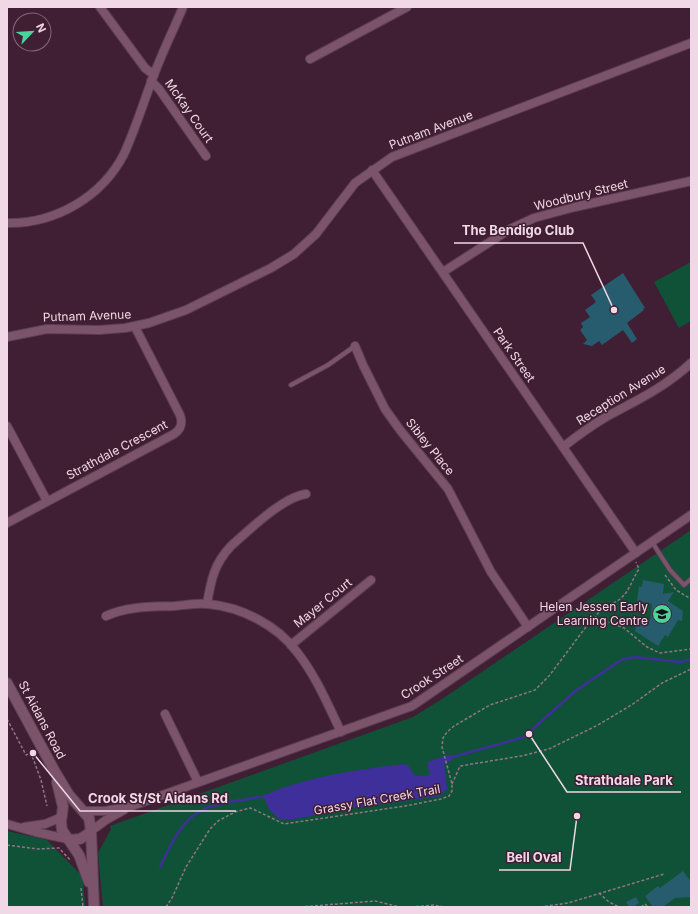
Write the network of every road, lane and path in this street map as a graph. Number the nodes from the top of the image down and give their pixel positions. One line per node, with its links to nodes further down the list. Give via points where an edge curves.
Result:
1 (100, 7): 6 (street, McKay Court)
2 (184, 7): 6 (street)
3 (407, 7): 5 (street)
4 (691, 43): 8 (street, Putnam Avenue, via 400,153)
5 (310, 60)
6 (152, 78): 7 (street, McKay Court); 10 (street, via 124,154 102,185 78,204 57,214 35,221)
7 (206, 156)
8 (372, 170): 11 (street, Park Street); 12 (street, Putnam Avenue, via 351,186 316,234 282,262 186,310)
9 (691, 181): 11 (street, Woodbury Street, via 534,218 510,229)
10 (7, 223)
11 (443, 272): 18 (street, Park Street)
12 (135, 327): 13 (street, Putnam Avenue, via 99,330 47,329); 20 (street, Strathdale Crescent, via 180,415 181,427 174,434)
13 (7, 337)
14 (355, 346): 16 (lane, Sibley Place, via 328,365); 32 (street, Sibley Place, via 385,409 448,489 491,572)
15 (691, 363): 18 (street, Reception Avenue, via 650,394 602,420)
16 (291, 385)
17 (7, 426): 20 (street)
18 (563, 447): 24 (street, Park Street)
19 (306, 494): 29 (street, via 286,501 231,546 216,566)
20 (48, 501): 22 (street, Strathdale Crescent)
21 (691, 515): 23 (street, Crook Street)
22 (7, 523)
23 (652, 542): 24 (street, Crook Street); 26 (lane, via 670,570 684,585)
24 (634, 554): 31 (path, Grassy Flat Creek Trail, via 639,567 630,587 621,598 599,611); 32 (street, Crook Street)
25 (664, 573): 28 (path, via 676,590)
26 (691, 579)
27 (371, 580): 33 (street, Mayer Court)
28 (691, 599)
29 (207, 604): 30 (street, via 128,608); 33 (street, via 232,609 258,620)
30 (106, 616)
31 (595, 618): 34 (path, via 624,628 646,647 660,653); 42 (path, Grassy Flat Creek Trail, via 589,622 549,676 535,690 490,705 450,729 443,738 442,747)
32 (528, 627): 39 (street, Crook Street, via 412,706)
33 (292, 645): 39 (street, via 309,670)
34 (691, 649)
35 (691, 669): 42 (path, via 662,683 598,725 555,746 521,756 460,766)
36 (7, 683): 40 (street, St Aidans Road)
37 (165, 714): 41 (street)
38 (7, 719): 43 (path, via 26,755 31,753 42,780)
39 (341, 732): 41 (street, Crook Street)
40 (54, 770): 45 (street, St Aidans Road, via 69,795); 46 (street, St Aidans Road, via 62,799)
41 (198, 782): 44 (street, Crook Street)
42 (452, 784): 58 (path, Grassy Flat Creek Trail, via 451,794 446,798 288,824 280,823 250,808 235,812 218,821 210,829 186,867)
43 (47, 806)
44 (132, 806): 45 (street, Crook Street); 49 (street, Crook Street)
45 (84, 811): 46 (street, via 70,811); 49 (street, via 89,818)
46 (63, 817): 48 (street, via 45,824); 50 (street, via 62,830)
47 (7, 824): 48 (street)
48 (19, 827): 50 (street)
49 (91, 831): 50 (street, via 80,839); 56 (street)
50 (69, 840): 56 (street, via 82,861)
51 (7, 845): 52 (path, via 38,849 59,848)
52 (74, 866)
53 (664, 874): 55 (path)
54 (81, 886): 57 (path)
55 (599, 893): 63 (path, via 568,903); 64 (path, via 608,902)
56 (93, 902)
57 (83, 907)
58 (166, 907)
59 (300, 907): 60 (path, via 375,901)
60 (400, 907)
61 (411, 907): 62 (path, via 434,904)
62 (444, 907)
63 (540, 907)
64 (619, 907)
65 (641, 907): 66 (path, via 645,904)
66 (648, 907)

